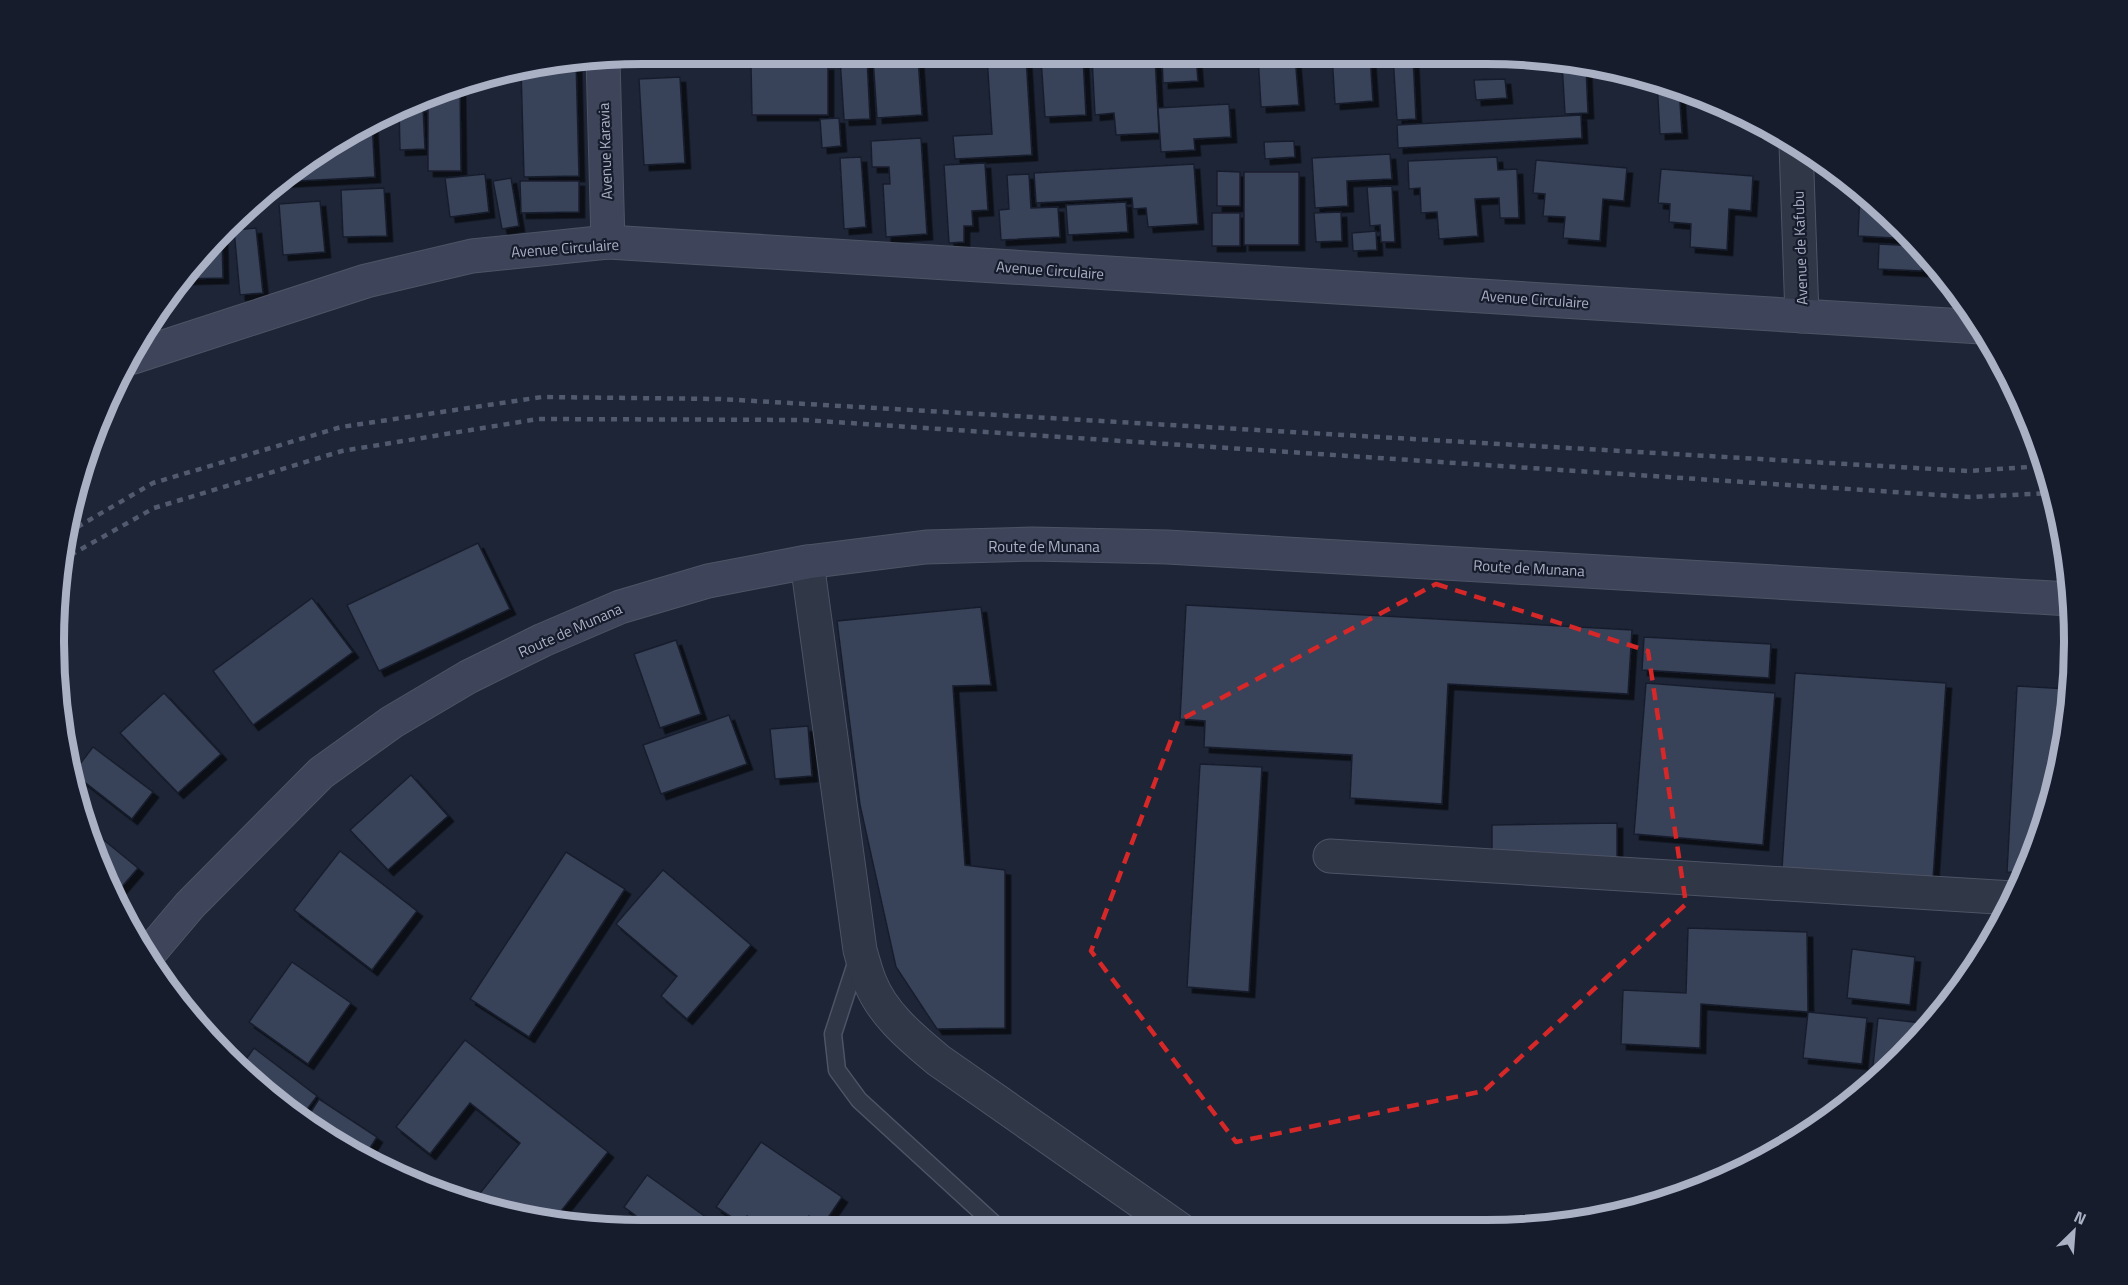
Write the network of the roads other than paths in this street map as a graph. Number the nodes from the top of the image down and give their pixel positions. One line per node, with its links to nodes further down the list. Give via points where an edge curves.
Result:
1 (603, 66): 3 (street, Avenue Karavia)
2 (1796, 155): 4 (street, Avenue de Kafubu)
3 (608, 242): 4 (street, Avenue Circulaire); 6 (street, Avenue Circulaire, via 472,256 377,279)
4 (1802, 316): 5 (street, Avenue Circulaire)
5 (1969, 326)
6 (141, 354)
7 (807, 562): 8 (street, Route de Munana, via 926,548 1032,544 1167,547); 11 (street, Route de Munana, via 708,581 621,607 468,677 392,722 321,773 190,905); 12 (street)
8 (2061, 599)
9 (1330, 856): 10 (street)
10 (2004, 897)
11 (153, 949)
12 (860, 950): 13 (lane, via 833,1034 837,1070 859,1100); 14 (street, via 870,983 886,1011 905,1032 938,1060)
13 (990, 1220)
14 (1166, 1220)

